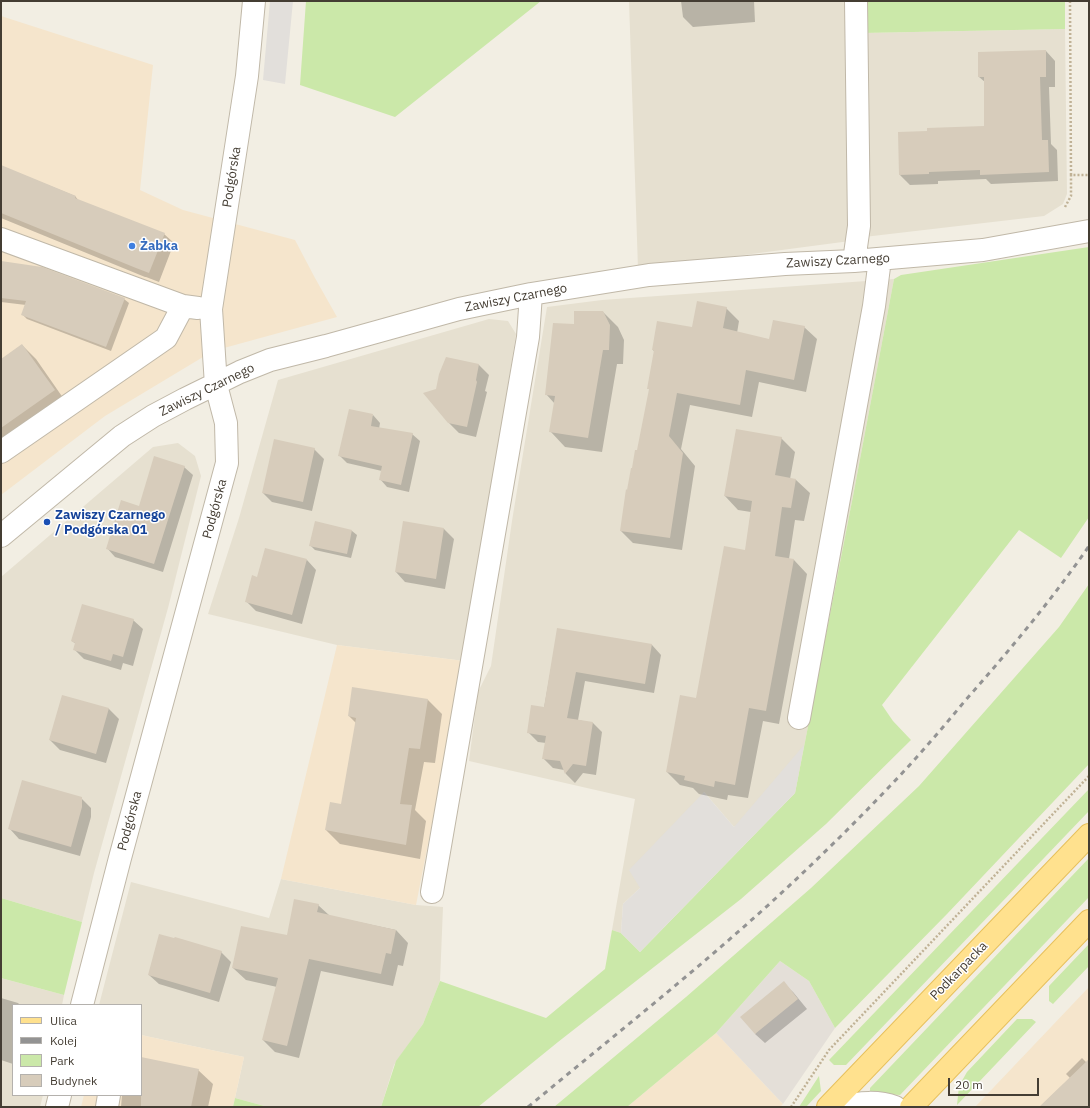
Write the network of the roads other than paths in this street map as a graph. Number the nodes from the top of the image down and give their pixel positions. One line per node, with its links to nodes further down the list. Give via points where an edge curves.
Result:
1 (254, 1): 9 (street, Podgórska, via 247,76)
2 (856, 1): 6 (street, via 859,226)
3 (1089, 232): 5 (street, Zawiszy Czarnego, via 983,250)
4 (1, 239): 8 (street)
5 (880, 259): 6 (street, Zawiszy Czarnego); 13 (street, via 874,306)
6 (854, 261): 7 (street, Zawiszy Czarnego, via 649,275)
7 (531, 294): 10 (street, Zawiszy Czarnego, via 459,310 270,360); 15 (street, via 528,337)
8 (183, 306): 9 (street); 11 (street, via 166,338)
9 (211, 310): 10 (street, Podgórska)
10 (216, 384): 12 (street, Zawiszy Czarnego, via 160,412 122,436); 17 (street, Podgórska, via 226,423 228,463)
11 (1, 452)
12 (1, 536)
13 (799, 718)
14 (1089, 835): 22 (main road, Podkarpacka)
15 (432, 892)
16 (1089, 922): 25 (main road)
17 (82, 1004)
18 (60, 1096): 20 (street)
19 (109, 1096): 21 (street)
20 (57, 1107)
21 (107, 1107)
22 (828, 1107)
23 (842, 1107): 24 (street, via 866,1103)
24 (895, 1107)
25 (911, 1107)

